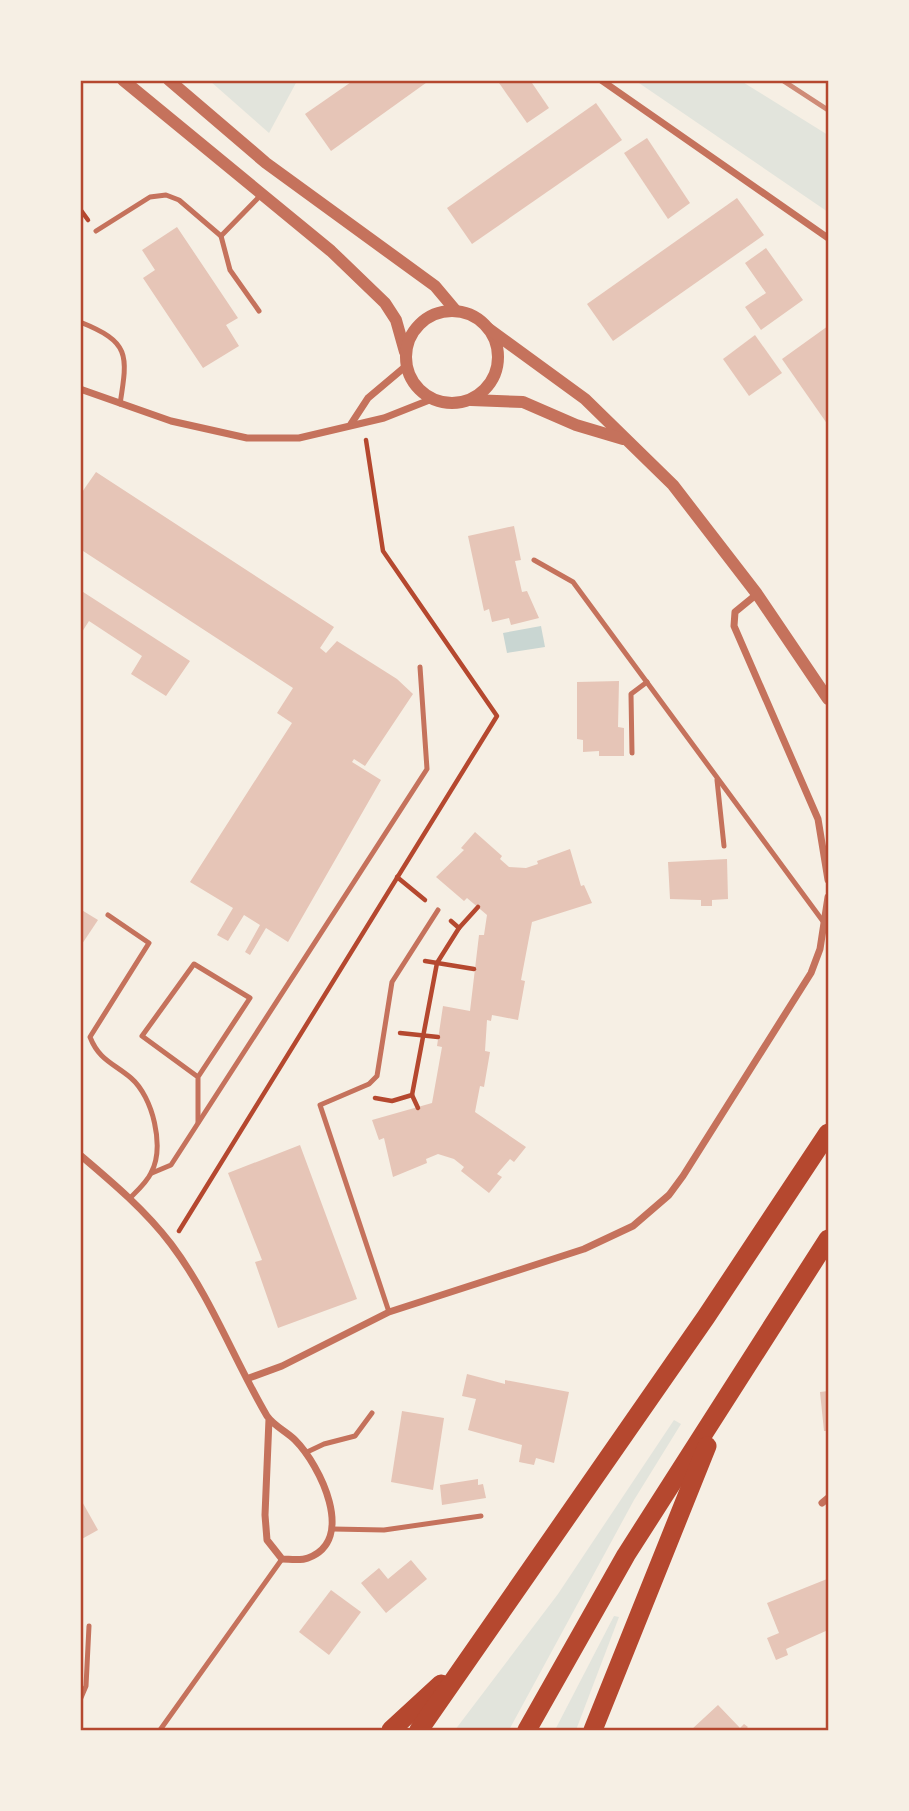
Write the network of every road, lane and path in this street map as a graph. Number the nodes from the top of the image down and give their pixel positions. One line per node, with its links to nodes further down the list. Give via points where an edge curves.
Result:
1 (124, 80): 4 (street)
2 (169, 80): 9 (street, via 266,163 435,286)
3 (601, 80): 7 (street)
4 (262, 194): 6 (lane); 12 (street, via 385,303 396,320)
5 (96, 232): 6 (lane, via 150,197 166,195)
6 (220, 236): 8 (lane, via 230,270)
7 (828, 238)
8 (259, 311)
9 (456, 311): 11 (street, via 469,314); 12 (street, via 442,312 417,326)
10 (80, 322): 17 (lane, via 110,334 124,353)
11 (489, 329): 16 (street, via 498,355 497,369); 20 (street, via 585,400)
12 (405, 352): 13 (street)
13 (406, 366): 15 (street, via 420,391); 19 (street, via 368,398)
14 (80, 389): 17 (street)
15 (432, 399): 16 (street, via 452,404); 18 (street, via 384,418)
16 (471, 400): 20 (street, via 523,402)
17 (120, 404): 19 (street, via 247,438 299,438)
18 (363, 421): 19 (street); 21 (path)
19 (351, 424)
20 (623, 439): 23 (street, via 692,507)
21 (383, 551)
22 (534, 560): 25 (lane, via 573,582)
23 (757, 594): 26 (street); 31 (street, via 735,612 734,626 818,819)
24 (420, 667): 48 (lane, via 427,769)
25 (647, 682): 27 (lane, via 631,694); 28 (lane)
26 (828, 699)
27 (632, 753)
28 (717, 777): 29 (lane); 36 (lane)
29 (724, 846)
30 (397, 877): 34 (path)
31 (828, 880)
32 (828, 897): 36 (street)
33 (478, 907): 37 (path)
34 (438, 910): 37 (path); 38 (lane)
35 (108, 915): 51 (lane, via 149,943 90,1037 96,1053 144,1092 156,1138)
36 (826, 925): 54 (street, via 811,973 696,1158 652,1211 611,1239)
37 (459, 928): 39 (path)
38 (407, 958): 39 (path); 41 (lane, via 392,982)
39 (437, 963): 40 (path); 42 (path)
40 (474, 969)
41 (385, 1031): 42 (path); 45 (lane, via 377,1076)
42 (424, 1035): 43 (path); 46 (path)
43 (438, 1037)
44 (198, 1077): 44 (lane, via 250,998 194,964 142,1036); 48 (lane)
45 (346, 1093): 46 (path, via 392,1101); 54 (lane, via 320,1105)
46 (412, 1095): 47 (path)
47 (418, 1108)
48 (198, 1125): 51 (lane, via 171,1165)
49 (828, 1133): 64 (highway)
50 (80, 1155): 52 (street)
51 (152, 1172): 52 (lane)
52 (130, 1198): 55 (street, via 171,1245)
53 (828, 1240): 56 (highway)
54 (389, 1312): 55 (street)
55 (249, 1378): 58 (street)
56 (724, 1403): 69 (highway, via 626,1555); 70 (highway)
57 (372, 1413): 59 (lane, via 355,1436)
58 (269, 1419): 59 (street); 62 (street, via 267,1540)
59 (305, 1453): 61 (street, via 330,1502)
60 (481, 1516): 61 (lane, via 384,1530)
61 (333, 1530): 62 (street, via 324,1548 307,1559)
62 (282, 1559): 66 (lane)
63 (89, 1626): 65 (lane, via 86,1686)
64 (470, 1657): 67 (highway); 68 (highway)
65 (80, 1700)
66 (160, 1731)
67 (391, 1731)
68 (419, 1731)
69 (527, 1731)
70 (593, 1731)

